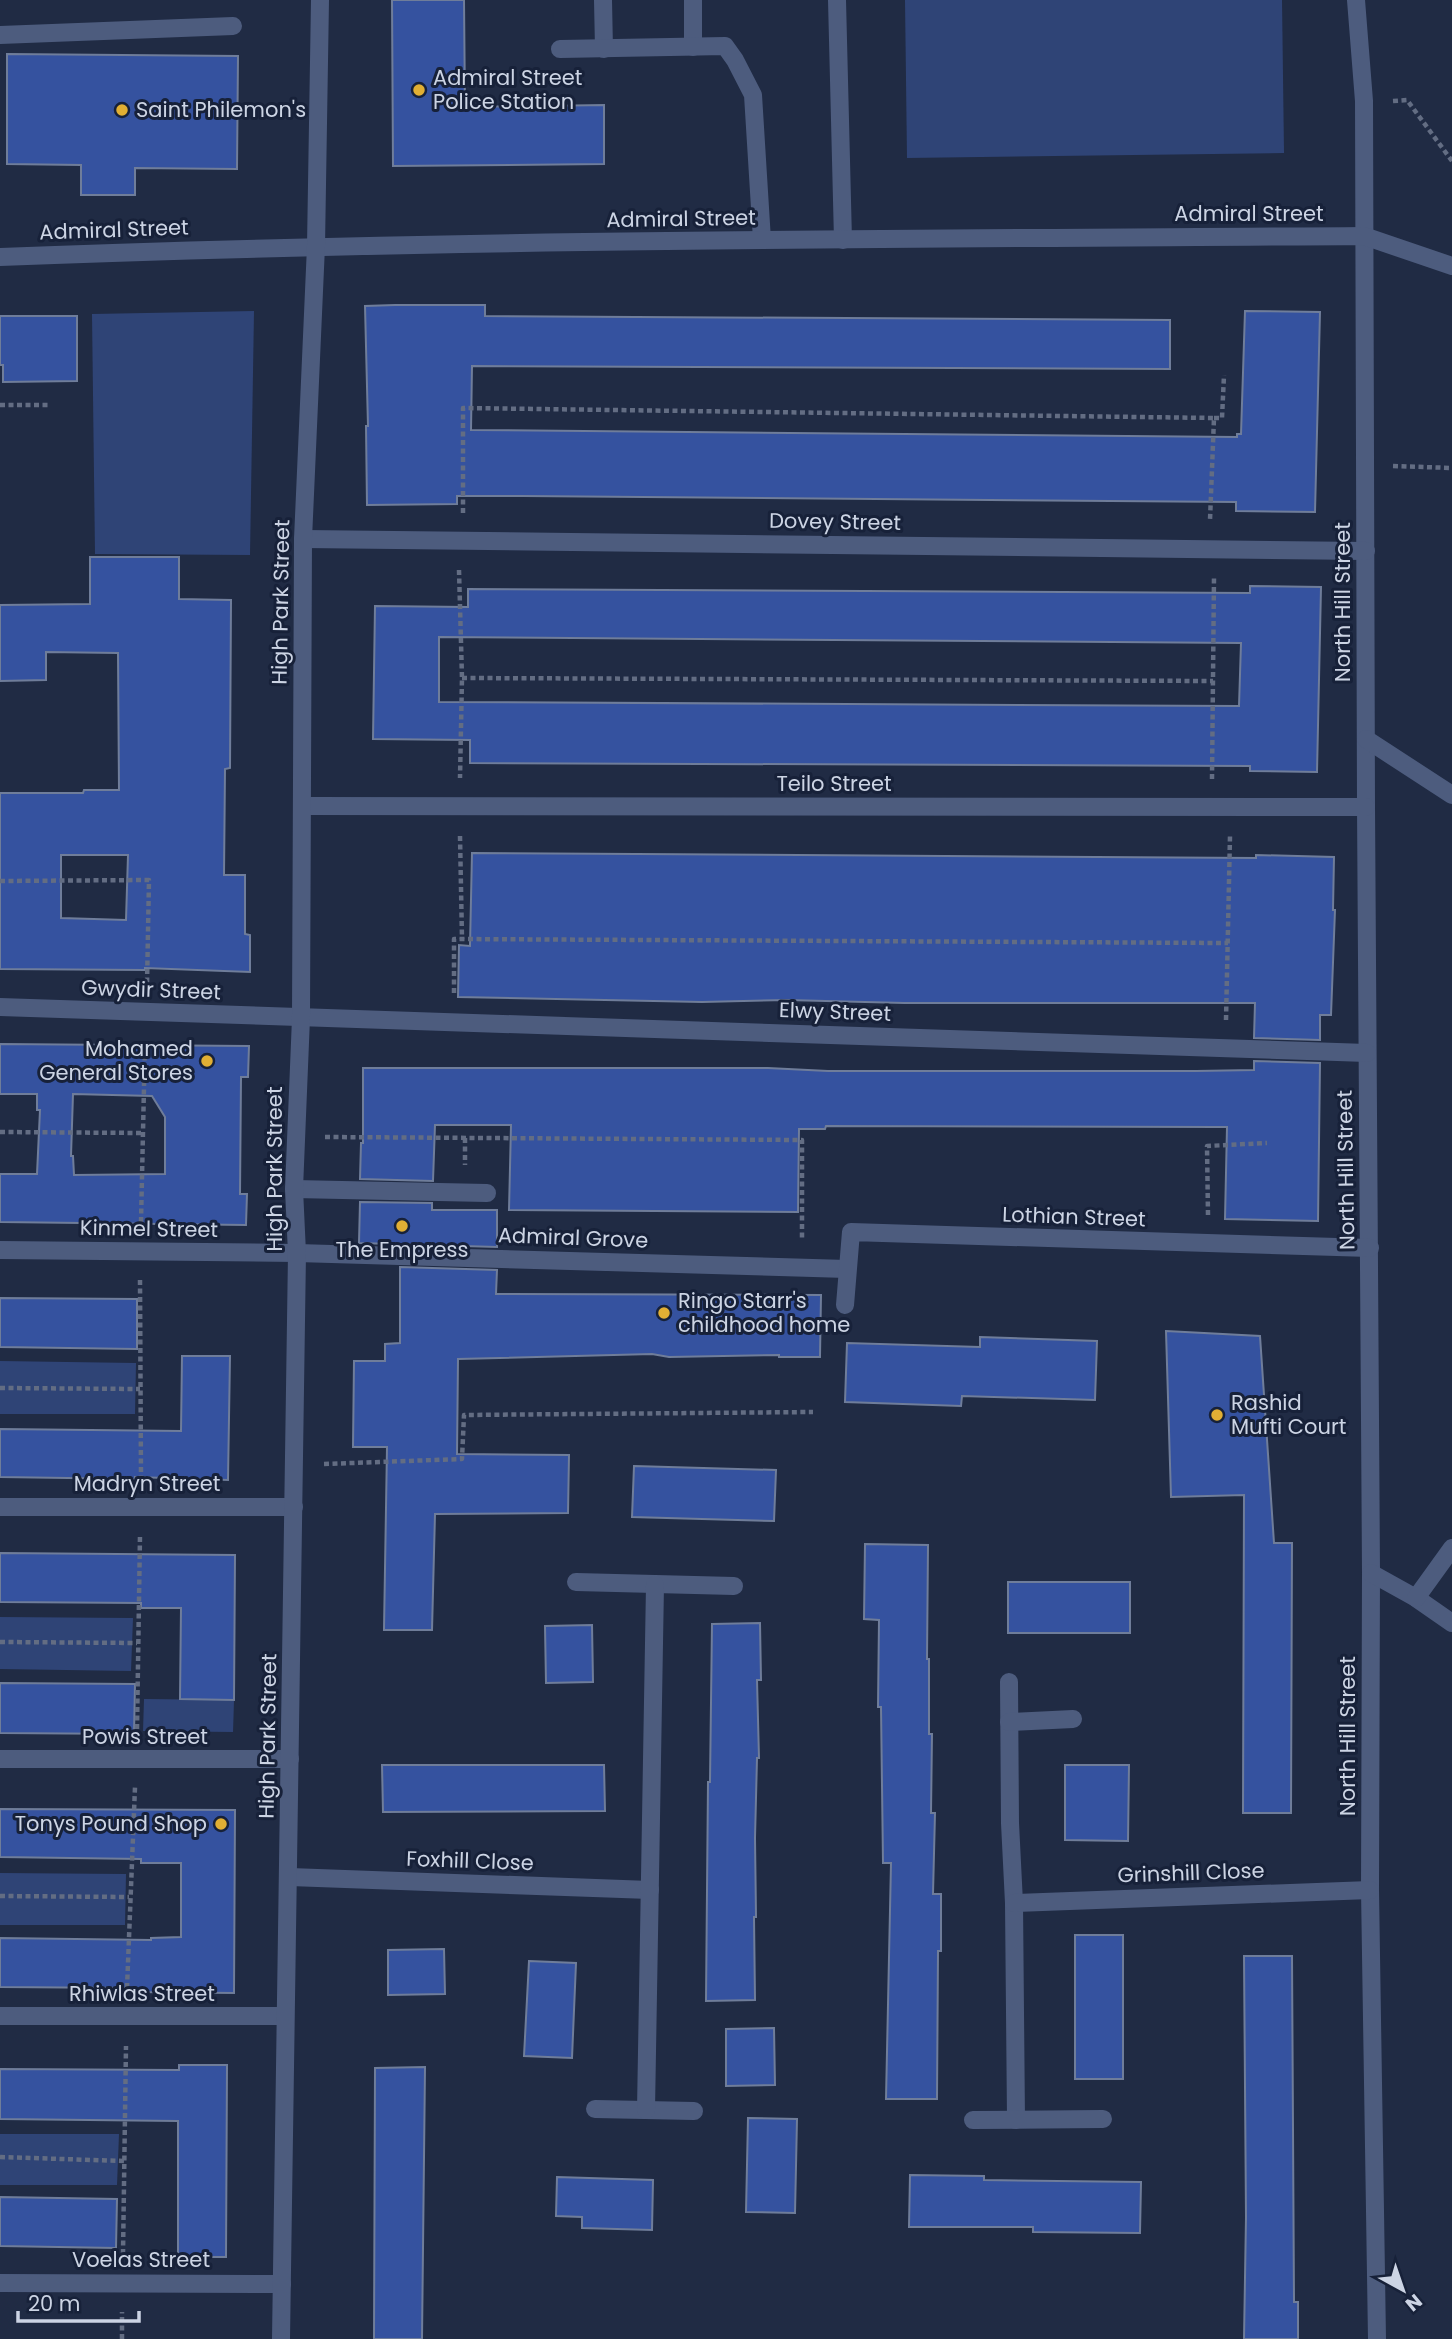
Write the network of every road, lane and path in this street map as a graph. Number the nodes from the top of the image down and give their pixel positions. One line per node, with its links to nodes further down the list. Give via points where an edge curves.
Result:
1 (320, 0): 16 (street, High Park Street)
2 (603, 0): 9 (street)
3 (693, 0): 8 (street)
4 (837, 0): 15 (street)
5 (1356, 0): 11 (street, North Hill Street)
6 (233, 26): 7 (street)
7 (0, 35)
8 (693, 47): 9 (street); 14 (street, via 725,46 753,95)
9 (604, 48): 10 (street)
10 (560, 49)
11 (1364, 101): 12 (path, via 1407,100); 13 (street, North Hill Street)
12 (1452, 161)
13 (1364, 236): 15 (street, Admiral Street); 18 (street, Admiral Street); 23 (street, North Hill Street)
14 (762, 240): 15 (street, Admiral Street); 16 (street, Admiral Street)
15 (843, 240)
16 (316, 246): 17 (street, Admiral Street); 25 (street, High Park Street)
17 (0, 257)
18 (1452, 266)
19 (1224, 375): 22 (path, via 1222,418)
20 (0, 405): 21 (path)
21 (48, 405)
22 (1214, 418): 26 (path, via 463,408); 27 (path)
23 (1364, 465): 24 (path); 28 (street, North Hill Street)
24 (1452, 468)
25 (303, 539): 26 (street, Dovey Street); 33 (street, High Park Street)
26 (461, 541): 27 (street, Dovey Street); 29 (path)
27 (1212, 549): 28 (street, Dovey Street); 30 (path)
28 (1366, 551): 31 (street, North Hill Street)
29 (462, 678): 30 (path); 34 (path)
30 (1213, 681): 35 (path)
31 (1366, 739): 32 (street); 37 (street, North Hill Street)
32 (1452, 795)
33 (302, 806): 34 (street, Teilo Street); 41 (street, High Park Street)
34 (460, 807): 35 (street, Teilo Street); 38 (path)
35 (1211, 807): 36 (street, Teilo Street)
36 (1230, 807): 37 (street, Teilo Street); 39 (path)
37 (1366, 807): 44 (street, North Hill Street)
38 (462, 939): 39 (path); 42 (path, via 454,939)
39 (1228, 943): 43 (path)
40 (0, 1007): 41 (street, Gwydir Street)
41 (300, 1018): 42 (street, Elwy Street); 47 (street, High Park Street)
42 (454, 1023): 43 (street, Elwy Street)
43 (1226, 1048): 44 (street, Elwy Street)
44 (1367, 1053): 52 (street, North Hill Street)
45 (0, 1132): 46 (path)
46 (143, 1133)
47 (296, 1137): 49 (street, High Park Street); 56 (path, via 802,1140)
48 (1267, 1143): 51 (path, via 1207,1146)
49 (294, 1189): 50 (street); 55 (street, High Park Street)
50 (487, 1193)
51 (1208, 1244): 52 (street, Lothian Street); 57 (street, Lothian Street, via 851,1233)
52 (1370, 1248): 67 (street, North Hill Street)
53 (0, 1250): 54 (street, Kinmel Street)
54 (140, 1251): 55 (street, Kinmel Street); 60 (path)
55 (297, 1253): 56 (street, Admiral Grove); 62 (street, High Park Street)
56 (802, 1267): 57 (street, Admiral Grove)
57 (847, 1269): 58 (street, Lothian Street)
58 (845, 1305)
59 (0, 1388): 60 (path)
60 (140, 1389): 64 (path)
61 (813, 1412): 62 (path, via 464,1415 462,1459)
62 (294, 1465): 65 (street, High Park Street)
63 (0, 1507): 64 (street, Madryn Street)
64 (141, 1507): 65 (street, Madryn Street); 74 (path)
65 (294, 1507): 79 (street, High Park Street)
66 (1452, 1548): 71 (street)
67 (1371, 1573): 71 (street); 83 (street, North Hill Street)
68 (576, 1582): 69 (street)
69 (655, 1585): 70 (street); 82 (street)
70 (734, 1586)
71 (1416, 1598): 72 (street)
72 (1452, 1622)
73 (0, 1642): 74 (path)
74 (137, 1643): 80 (path)
75 (1009, 1682): 77 (street)
76 (1073, 1719): 77 (street)
77 (1009, 1722): 86 (street)
78 (0, 1759): 80 (street, Powis Street)
79 (290, 1759): 80 (street, Powis Street); 81 (street, High Park Street)
80 (137, 1760): 85 (path)
81 (290, 1877): 82 (street, Foxhill Close); 89 (street, High Park Street)
82 (650, 1890): 91 (street)
83 (1370, 1890): 86 (street, Grinshill Close); 103 (street, North Hill Street)
84 (0, 1896): 85 (path)
85 (130, 1897): 88 (path)
86 (1014, 1903): 95 (street)
87 (0, 2016): 88 (street, Rhiwlas Street)
88 (126, 2016): 89 (street, Rhiwlas Street); 97 (path)
89 (285, 2016): 100 (street, High Park Street)
90 (595, 2109): 91 (street)
91 (646, 2110): 92 (street)
92 (694, 2111)
93 (1103, 2119): 95 (street)
94 (973, 2120): 95 (street)
95 (1016, 2120)
96 (0, 2157): 97 (path)
97 (124, 2161): 99 (path)
98 (0, 2283): 99 (street, Voelas Street)
99 (123, 2283): 100 (street, Voelas Street); 101 (path)
100 (282, 2284): 102 (street, High Park Street)
101 (122, 2339)
102 (281, 2339)
103 (1377, 2339)

